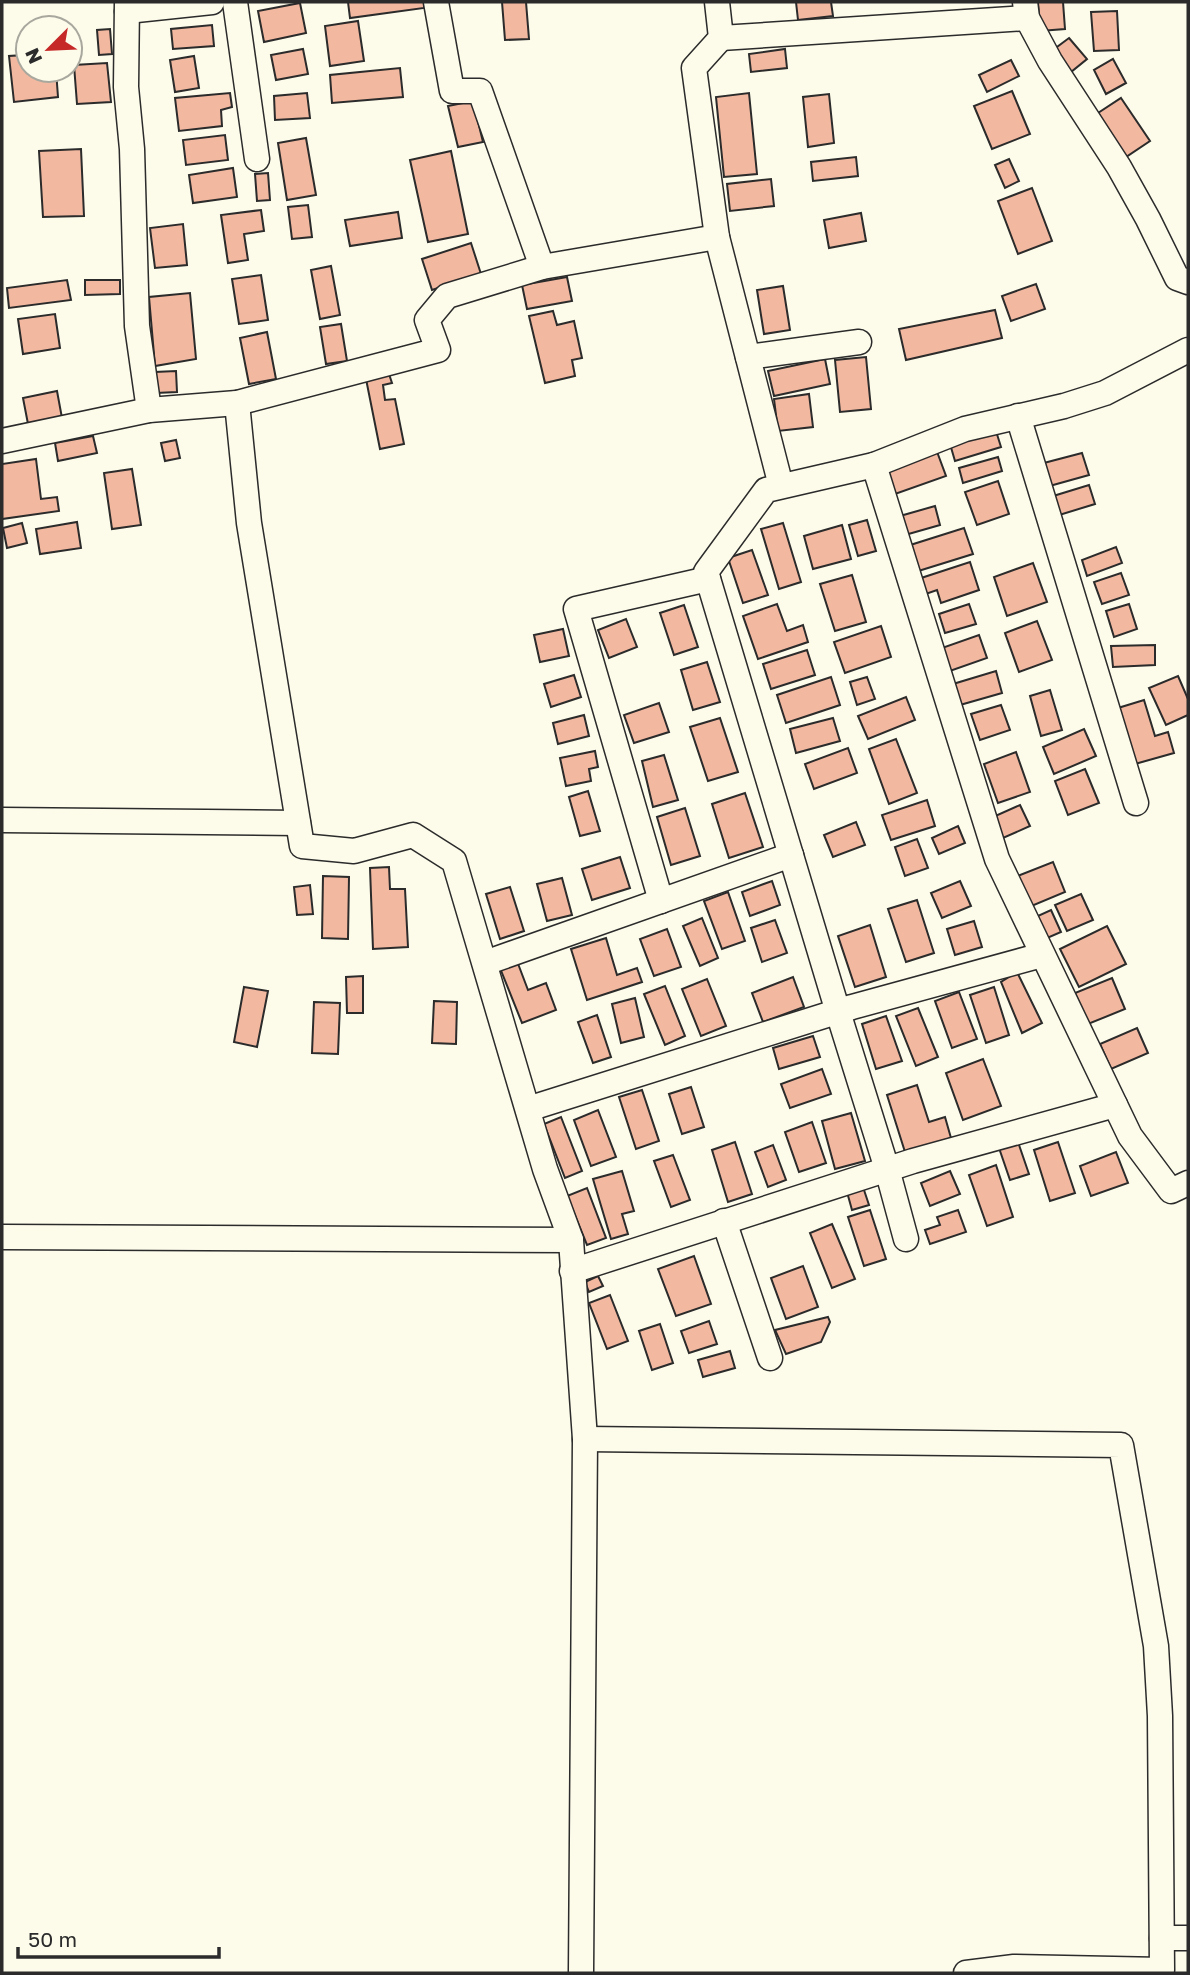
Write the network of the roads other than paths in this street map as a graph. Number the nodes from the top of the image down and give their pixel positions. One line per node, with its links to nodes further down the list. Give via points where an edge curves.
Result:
1 (212, 2): 5 (street)
2 (235, 2): 8 (street)
3 (436, 2): 10 (street, via 452,91 480,90)
4 (717, 2): 7 (street)
5 (127, 6): 16 (street, via 137,326)
6 (1026, 10): 7 (street); 11 (street, via 1050,61 1119,167 1177,278)
7 (721, 38): 9 (street, via 694,68)
8 (257, 159)
9 (718, 237): 10 (street); 13 (street)
10 (542, 267): 15 (street, via 447,296 427,320 438,350)
11 (1188, 282)
12 (859, 342): 13 (street)
13 (748, 357): 20 (street)
14 (1186, 357): 17 (street, via 1105,394)
15 (237, 402): 16 (street); 24 (street, via 249,523)
16 (149, 410): 18 (street)
17 (1018, 416): 19 (street, via 965,429); 22 (street)
18 (2, 441)
19 (874, 465): 20 (street); 27 (street, via 997,859)
20 (781, 486): 21 (street, via 766,491 706,572)
21 (708, 579): 25 (street); 26 (street, via 576,608)
22 (1136, 803)
23 (2, 820): 24 (street)
24 (298, 823): 28 (street, via 302,846 354,851 413,835 454,861)
25 (790, 855): 26 (street); 29 (street)
26 (661, 901): 28 (street)
27 (1042, 955): 29 (street); 30 (street)
28 (485, 963): 31 (street)
29 (838, 1012): 31 (street); 32 (street)
30 (1115, 1105): 32 (street); 33 (street, via 1130,1136 1171,1191)
31 (528, 1109): 37 (street)
32 (887, 1169): 34 (street); 36 (street)
33 (1188, 1183)
34 (724, 1221): 38 (street); 39 (street)
35 (2, 1237): 37 (street)
36 (906, 1239)
37 (571, 1240): 38 (street)
38 (572, 1271): 40 (street)
39 (771, 1357)
40 (585, 1439): 41 (street, via 1121,1445 1156,1646); 43 (street)
41 (1162, 1938): 42 (street); 44 (street, via 1161,1970 1014,1967)
42 (1188, 1938)
43 (581, 1973)
44 (966, 1973)

